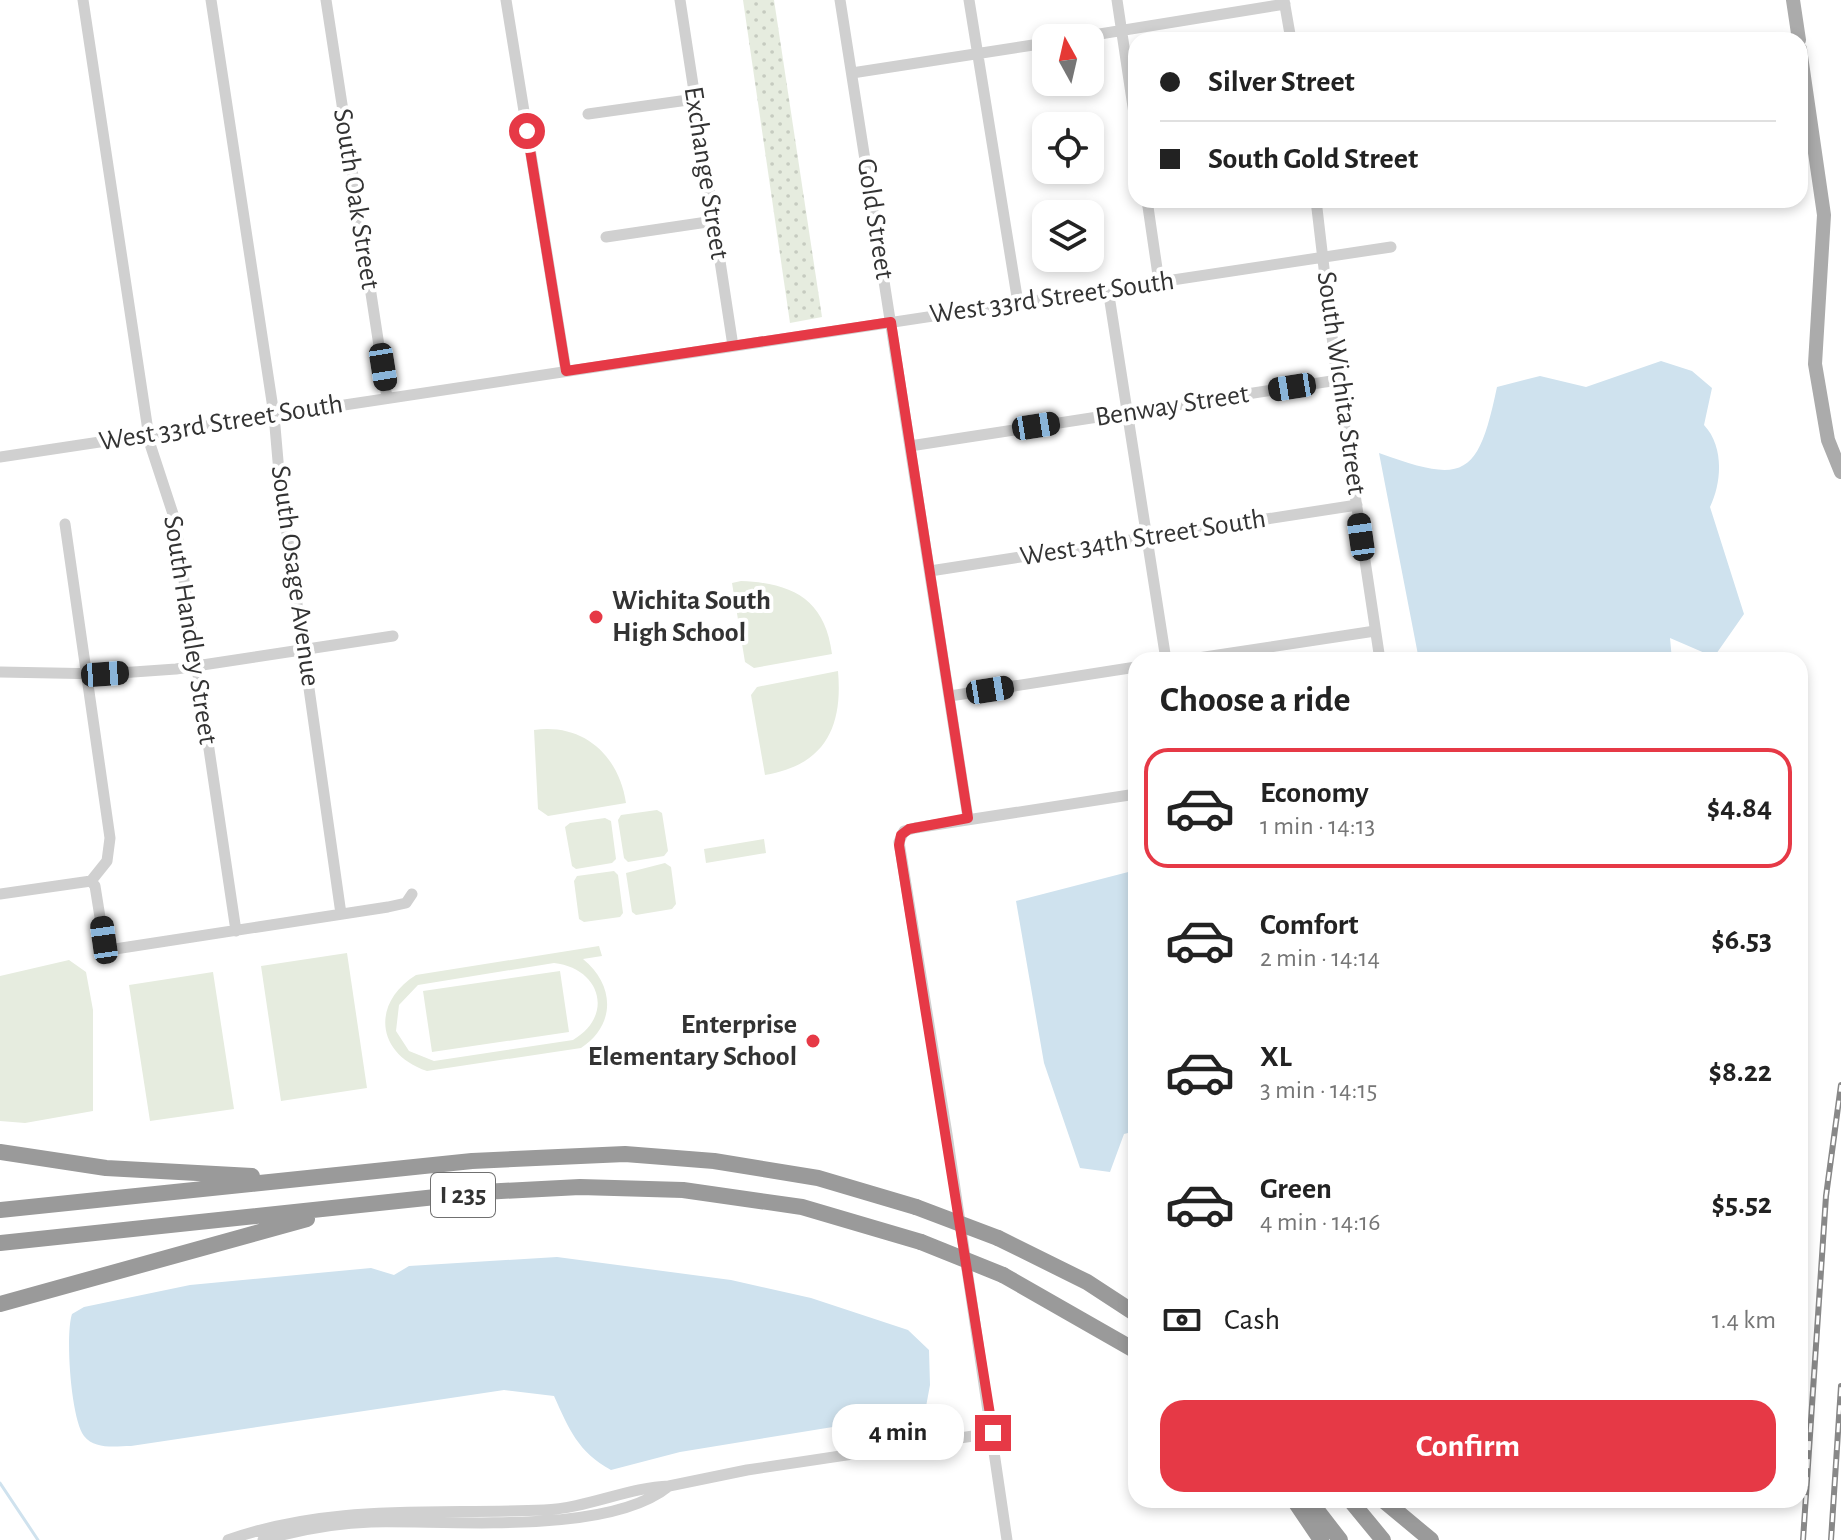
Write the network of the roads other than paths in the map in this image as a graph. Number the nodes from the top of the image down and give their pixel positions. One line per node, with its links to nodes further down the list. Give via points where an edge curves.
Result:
1 (83, 0): 38 (street, South Handley Street)
2 (211, 0): 37 (street, South Osage Avenue)
3 (326, 0): 35 (street, South Oak Street)
4 (506, 0): 33 (street)
5 (680, 0): 19 (street, Exchange Street)
6 (840, 0): 17 (street, Gold Street)
7 (969, 0): 16 (street)
8 (1117, 0): 11 (street)
9 (1793, 0): 13 (main road)
10 (1285, 2): 11 (street); 12 (street)
11 (1121, 30): 14 (street); 18 (street)
12 (1290, 32)
13 (1798, 32)
14 (1104, 33)
15 (1032, 45): 16 (street)
16 (978, 54): 17 (street); 30 (street)
17 (852, 73): 31 (street, Gold Street)
18 (1128, 75)
19 (695, 99): 21 (street); 24 (street, Exchange Street)
20 (1808, 112): 41 (main road, via 1824,215 1815,364 1828,440)
21 (588, 114)
22 (1148, 208): 28 (street)
23 (1317, 208): 27 (street, South Wichita Street)
24 (714, 221): 25 (street); 32 (street, Exchange Street)
25 (606, 237)
26 (1391, 247): 27 (street, West 33rd Street South)
27 (1324, 257): 28 (street, West 33rd Street South); 34 (street, South Wichita Street)
28 (1159, 282): 29 (street, West 33rd Street South)
29 (1108, 289): 30 (street, West 33rd Street South); 36 (street)
30 (1018, 303): 31 (street, West 33rd Street South)
31 (891, 322): 32 (street, West 33rd Street South); 39 (street, Gold Street)
32 (733, 346): 33 (street, West 33rd Street South)
33 (566, 371): 35 (street, West 33rd Street South)
34 (1338, 380): 36 (street, Benway Street); 42 (street, South Wichita Street)
35 (387, 398): 37 (street, West 33rd Street South)
36 (1128, 412): 39 (street, Benway Street); 44 (street)
37 (274, 415): 38 (street, West 33rd Street South); 48 (street, South Osage Avenue)
38 (149, 434): 40 (street, West 33rd Street South); 52 (street, South Handley Street, via 175,520)
39 (910, 446): 45 (street, Gold Street)
40 (0, 457)
41 (1841, 472)
42 (1357, 505): 44 (street, West 34th Street South); 46 (street, South Wichita Street)
43 (65, 524): 55 (street)
44 (1147, 538): 45 (street, West 34th Street South); 49 (street)
45 (930, 571): 56 (street, Gold Street)
46 (1375, 631): 50 (street); 51 (street, South Wichita Street)
47 (393, 636): 48 (street)
48 (305, 651): 52 (street); 62 (street, South Osage Avenue)
49 (1165, 652)
50 (1237, 652)
51 (1379, 652)
52 (196, 666): 55 (street); 63 (street, South Handley Street)
53 (1128, 668): 56 (street)
54 (0, 672): 55 (street)
55 (87, 674): 59 (street, via 110,841 107,861)
56 (950, 696): 58 (street, Gold Street)
57 (1128, 795): 58 (street)
58 (968, 818): 72 (street, via 909,829 900,838)
59 (91, 881): 60 (street); 63 (street, via 107,947)
60 (1, 890)
61 (412, 894): 62 (street, via 406,903)
62 (341, 914): 63 (street)
63 (236, 931)
64 (0, 1152): 65 (highway, via 106,1168)
65 (310, 1179): 67 (highway, I 235); 70 (highway, I 235, bridge, via 472,1161 625,1154 714,1161 818,1178 916,1207 998,1238)
66 (353, 1206): 68 (highway, I 235); 69 (highway); 71 (highway, I 235, bridge, via 580,1187 683,1190 802,1207 921,1242 1003,1275)
67 (0, 1210)
68 (0, 1243)
69 (0, 1304)
70 (1128, 1309)
71 (1128, 1346)
72 (993, 1433): 73 (street); 80 (street)
73 (669, 1486): 78 (street, via 551,1510 334,1514); 79 (street, via 657,1497 633,1505 570,1518 368,1522)
74 (1299, 1508): 81 (highway)
75 (1315, 1508): 82 (highway)
76 (1357, 1508): 83 (highway)
77 (1393, 1508): 84 (highway)
78 (228, 1540)
79 (263, 1540)
80 (1007, 1540)
81 (1321, 1540)
82 (1340, 1540)
83 (1383, 1540)
84 (1431, 1540)

